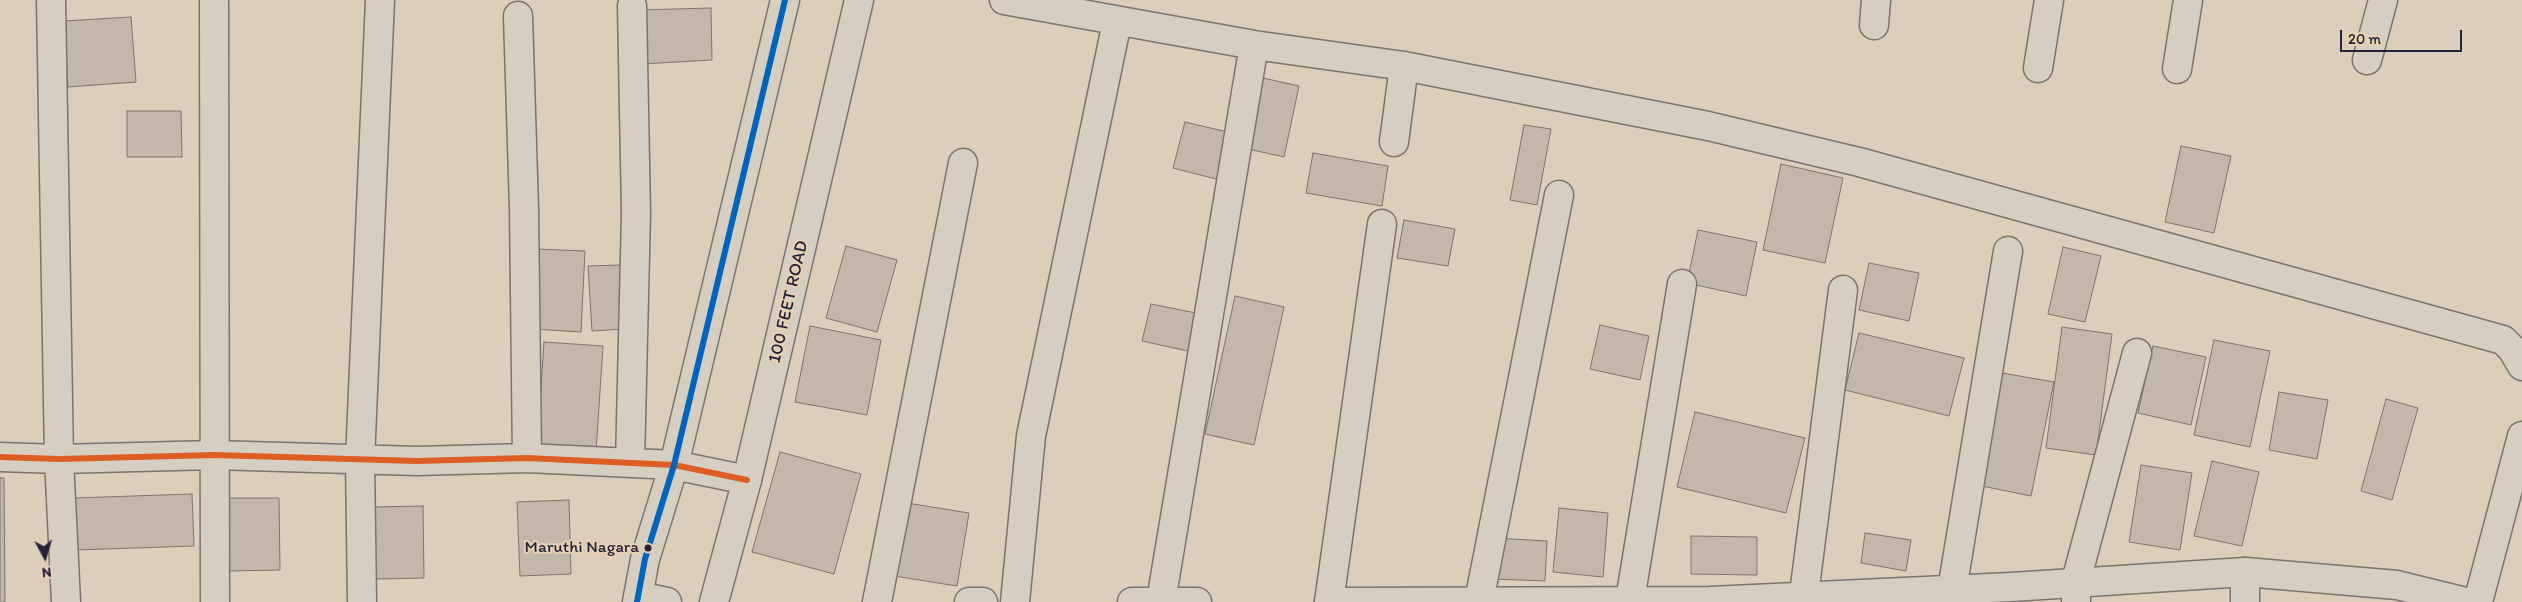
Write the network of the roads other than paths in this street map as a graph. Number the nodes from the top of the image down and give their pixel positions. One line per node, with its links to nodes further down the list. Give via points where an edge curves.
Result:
1 (51, 0): 31 (street)
2 (214, 0): 28 (street)
3 (380, 0): 32 (street)
4 (785, 0): 34 (street)
5 (859, 0): 35 (street, 100 FEET ROAD)
6 (1004, 0): 12 (street)
7 (2049, 0): 16 (street)
8 (2188, 0): 17 (street)
9 (2383, 0): 14 (street)
10 (632, 6): 33 (street, via 636,213)
11 (518, 16): 30 (street)
12 (1117, 22): 13 (street); 54 (street, via 1031,436)
13 (1254, 45): 15 (street); 43 (street)
14 (2367, 60)
15 (1404, 66): 18 (street); 26 (street, via 1708,126 1896,172 2502,340)
16 (2038, 68)
17 (2177, 69)
18 (1394, 142)
19 (963, 162): 51 (street)
20 (1559, 195): 44 (street)
21 (1382, 224): 57 (street)
22 (2008, 251): 39 (street)
23 (1682, 284): 42 (street)
24 (1843, 290): 41 (street)
25 (2137, 353): 37 (street)
26 (2522, 366)
27 (2522, 436): 62 (street)
28 (214, 455): 31 (street); 32 (street); 47 (street)
29 (0, 457): 31 (street)
30 (528, 458): 32 (street); 33 (street)
31 (59, 459): 46 (street)
32 (360, 460): 48 (street)
33 (630, 464): 34 (street)
34 (674, 465): 35 (street); 40 (street, via 645,559)
35 (747, 480): 50 (street, 100 FEET ROAD)
36 (2245, 572): 37 (street); 38 (street); 60 (street)
37 (2076, 592): 39 (street)
38 (2396, 594): 61 (street)
39 (1952, 596): 41 (street)
40 (638, 599): 49 (street)
41 (1804, 599): 59 (street)
42 (1630, 600): 45 (street); 59 (street)
43 (1161, 601): 55 (street); 56 (street)
44 (1479, 601): 45 (street); 58 (street)
45 (1548, 601)
46 (66, 602)
47 (215, 602)
48 (362, 602)
49 (667, 602)
50 (714, 602)
51 (877, 602)
52 (968, 602): 53 (street)
53 (983, 602)
54 (1015, 602)
55 (1132, 602)
56 (1197, 602)
57 (1329, 602): 58 (street)
58 (1380, 602)
59 (1695, 602)
60 (2245, 602)
61 (2466, 602)
62 (2478, 602)

